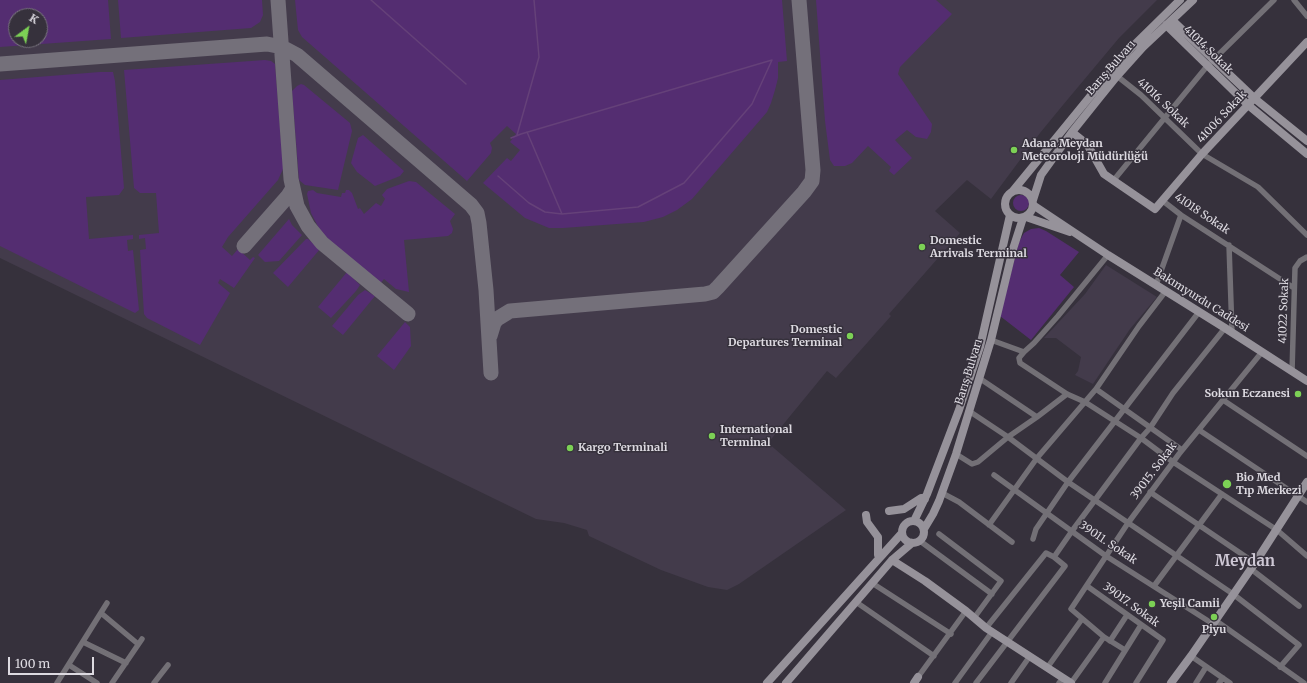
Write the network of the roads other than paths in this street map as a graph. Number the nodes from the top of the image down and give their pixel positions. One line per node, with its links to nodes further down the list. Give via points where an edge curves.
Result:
1 (1180, 0): 5 (main road, Barış Bulvarı)
2 (1193, 0): 7 (main road, Barış Bulvarı)
3 (1274, 0): 9 (street)
4 (1294, 0): 6 (street)
5 (1163, 16): 7 (main road, 41014 Sokak); 11 (main road, Barış Bulvarı, via 1132,47)
6 (1307, 16)
7 (1169, 23): 9 (main road, 41014 Sokak); 10 (main road, Barış Bulvarı)
8 (1307, 42): 12 (main road, 41006 Sokak)
9 (1210, 63): 12 (main road, 41014 Sokak); 13 (main road, 41014 Sokak); 14 (street)
10 (1117, 76): 11 (main road, Barış Bulvarı); 14 (street, 41016. Sokak)
11 (1097, 94): 15 (main road, Barış Bulvarı); 20 (main road, Barış Bulvarı)
12 (1254, 98): 13 (main road, 41006 Sokak); 16 (main road, 41014 Sokak)
13 (1248, 105): 17 (main road, 41006 Sokak); 18 (main road, 41014 Sokak)
14 (1164, 118): 17 (street, 41016. Sokak); 19 (street)
15 (1072, 132): 19 (main road, via 1087,144 1104,174); 22 (main road, Barış Bulvarı, via 1041,175)
16 (1307, 141)
17 (1202, 154): 21 (main road, 41006 Sokak); 26 (street, 41016. Sokak, via 1258,187)
18 (1307, 154)
19 (1113, 181): 21 (main road, 41006 Sokak, via 1155,209)
20 (1012, 192): 22 (main road, via 1024,191); 23 (main road, Barış Bulvarı, via 1005,201)
21 (1163, 201): 24 (street, 41018 Sokak)
22 (1033, 202): 25 (main road, Barış Bulvarı, via 1032,209); 27 (main road, Bakımyurdu Caddesi)
23 (1010, 215): 25 (main road, via 1016,218); 67 (main road, Barış Bulvarı, via 980,347 960,410)
24 (1181, 215): 28 (street, 41018 Sokak); 31 (street)
25 (1025, 217): 27 (main road, Bakımyurdu Caddesi); 36 (main road, Barış Bulvarı, via 1012,249)
26 (1307, 235)
27 (1084, 238): 29 (main road, Bakımyurdu Caddesi)
28 (1229, 245): 32 (street, 41018 Sokak); 35 (street)
29 (1108, 255): 31 (main road, Bakımyurdu Caddesi); 37 (street, via 1058,316)
30 (1307, 257): 32 (street, 41022 Sokak, via 1295,268)
31 (1156, 285): 33 (main road, Bakımyurdu Caddesi)
32 (1294, 288): 39 (street, 41022 Sokak)
33 (1166, 292): 34 (main road, Bakımyurdu Caddesi); 42 (street)
34 (1199, 312): 35 (main road, Bakımyurdu Caddesi); 46 (street)
35 (1229, 330): 38 (main road, Bakımyurdu Caddesi); 50 (street, via 1173,393)
36 (991, 340): 37 (street); 40 (main road, Barış Bulvarı)
37 (1024, 352): 43 (street, via 1019,358 1020,363)
38 (1262, 352): 39 (main road, Bakımyurdu Caddesi); 44 (street, 39015. Sokak)
39 (1292, 372): 41 (main road, Bakımyurdu Caddesi)
40 (979, 378): 47 (main road, Barış Bulvarı); 48 (street)
41 (1307, 381)
42 (1096, 389): 45 (street); 46 (street)
43 (1067, 394): 45 (street); 48 (street)
44 (1223, 400): 51 (street, 39015. Sokak); 56 (street)
45 (1085, 402): 49 (street); 57 (street)
46 (1124, 409): 49 (street); 50 (street)
47 (969, 411): 52 (street); 55 (main road, Barış Bulvarı)
48 (1037, 417): 52 (street)
49 (1114, 421): 53 (street); 60 (street)
50 (1150, 428): 53 (street); 54 (street)
51 (1199, 430): 54 (street, 39015. Sokak); 66 (street)
52 (1008, 437): 55 (street, via 972,464); 57 (street)
53 (1140, 438): 58 (street); 68 (street)
54 (1182, 450): 58 (street, 39015. Sokak)
55 (956, 454): 64 (main road, Barış Bulvarı)
56 (1307, 456)
57 (1038, 458): 60 (street); 62 (street)
58 (1173, 462): 63 (street, 39015. Sokak); 65 (street)
59 (994, 475): 62 (street, 39011. Sokak)
60 (1068, 482): 68 (street); 71 (street)
61 (1307, 482): 66 (main road)
62 (1015, 490): 71 (street, 39011. Sokak); 75 (street)
63 (1150, 492): 74 (street, 39015. Sokak); 76 (street)
64 (942, 493): 75 (street, via 959,502); 77 (main road, Barış Bulvarı)
65 (1222, 494): 76 (street); 78 (street)
66 (1299, 496): 69 (street); 78 (main road)
67 (925, 498): 70 (main road, via 902,510); 73 (main road, Barış Bulvarı)
68 (1095, 500): 74 (street); 79 (street)
69 (1307, 502)
70 (889, 511)
71 (1047, 513): 79 (street, 39011. Sokak); 82 (street, via 1036,529)
72 (866, 515): 87 (main road, via 867,522 878,537)
73 (914, 521): 77 (main road, via 920,523); 80 (main road, via 906,524)
74 (1128, 523): 85 (street, 39015. Sokak); 89 (street)
75 (989, 525): 84 (street)
76 (1199, 525): 89 (street); 91 (street)
77 (924, 529): 83 (main road, via 924,536)
78 (1276, 530): 86 (street); 91 (main road)
79 (1072, 531): 85 (street, 39011. Sokak); 88 (street)
80 (902, 533): 83 (main road, via 906,540); 87 (main road)
81 (939, 534): 95 (street, via 1001,581)
82 (1033, 539)
83 (916, 542): 90 (main road); 95 (street)
84 (1012, 542)
85 (1106, 556): 93 (street, 39015. Sokak); 94 (street, 39011. Sokak)
86 (1307, 556)
87 (880, 557): 132 (main road)
88 (1054, 557): 107 (street, via 1046,553); 111 (street, via 1065,566)
89 (1176, 557): 94 (street); 96 (street)
90 (892, 560): 92 (main road); 100 (main road)
91 (1253, 566): 96 (main road); 99 (street)
92 (872, 583): 97 (main road); 108 (street)
93 (1087, 586): 102 (street, 39017. Sokak); 104 (street, 39015. Sokak, via 1071,609)
94 (1154, 586): 105 (street, 39011. Sokak)
95 (992, 594): 103 (street)
96 (1233, 594): 105 (main road); 122 (street, via 1299,645)
97 (856, 602): 116 (street); 133 (main road)
98 (107, 603): 101 (street)
99 (1299, 606)
100 (966, 611): 103 (main road); 108 (street)
101 (101, 613): 113 (street); 114 (street)
102 (1127, 615): 106 (street, 39017. Sokak); 112 (street)
103 (974, 618): 107 (main road)
104 (1082, 619): 109 (street); 123 (street)
105 (1214, 622): 118 (main road); 122 (street, 39011. Sokak)
106 (1141, 625): 115 (street); 139 (street, 39017. Sokak, via 1163,640)
107 (989, 630): 111 (main road); 134 (street)
108 (951, 634): 116 (street)
109 (1104, 637): 112 (street); 137 (street)
110 (142, 639): 114 (street)
111 (1007, 641): 117 (main road); 135 (street)
112 (1110, 641): 115 (street)
113 (83, 642): 119 (street); 120 (street)
114 (138, 644): 119 (street)
115 (1125, 650): 138 (street)
116 (934, 656): 125 (street)
117 (1030, 656): 123 (main road); 136 (street)
118 (1191, 656): 124 (street); 140 (main road)
119 (126, 663): 130 (street)
120 (68, 665): 128 (street); 129 (street)
121 (168, 665): 131 (street)
122 (1280, 667): 143 (street, 39011. Sokak)
123 (1047, 668): 126 (main road)
124 (1206, 668): 127 (street); 141 (street)
125 (916, 680)
126 (1061, 680): 137 (main road)
127 (1221, 680): 142 (street)
128 (57, 683)
129 (97, 683)
130 (112, 683)
131 (154, 683)
132 (767, 683)
133 (786, 683)
134 (955, 683)
135 (976, 683)
136 (1011, 683)
137 (1071, 683)
138 (1105, 683)
139 (1136, 683)
140 (1171, 683)
141 (1196, 683)
142 (1230, 683)
143 (1304, 683)

